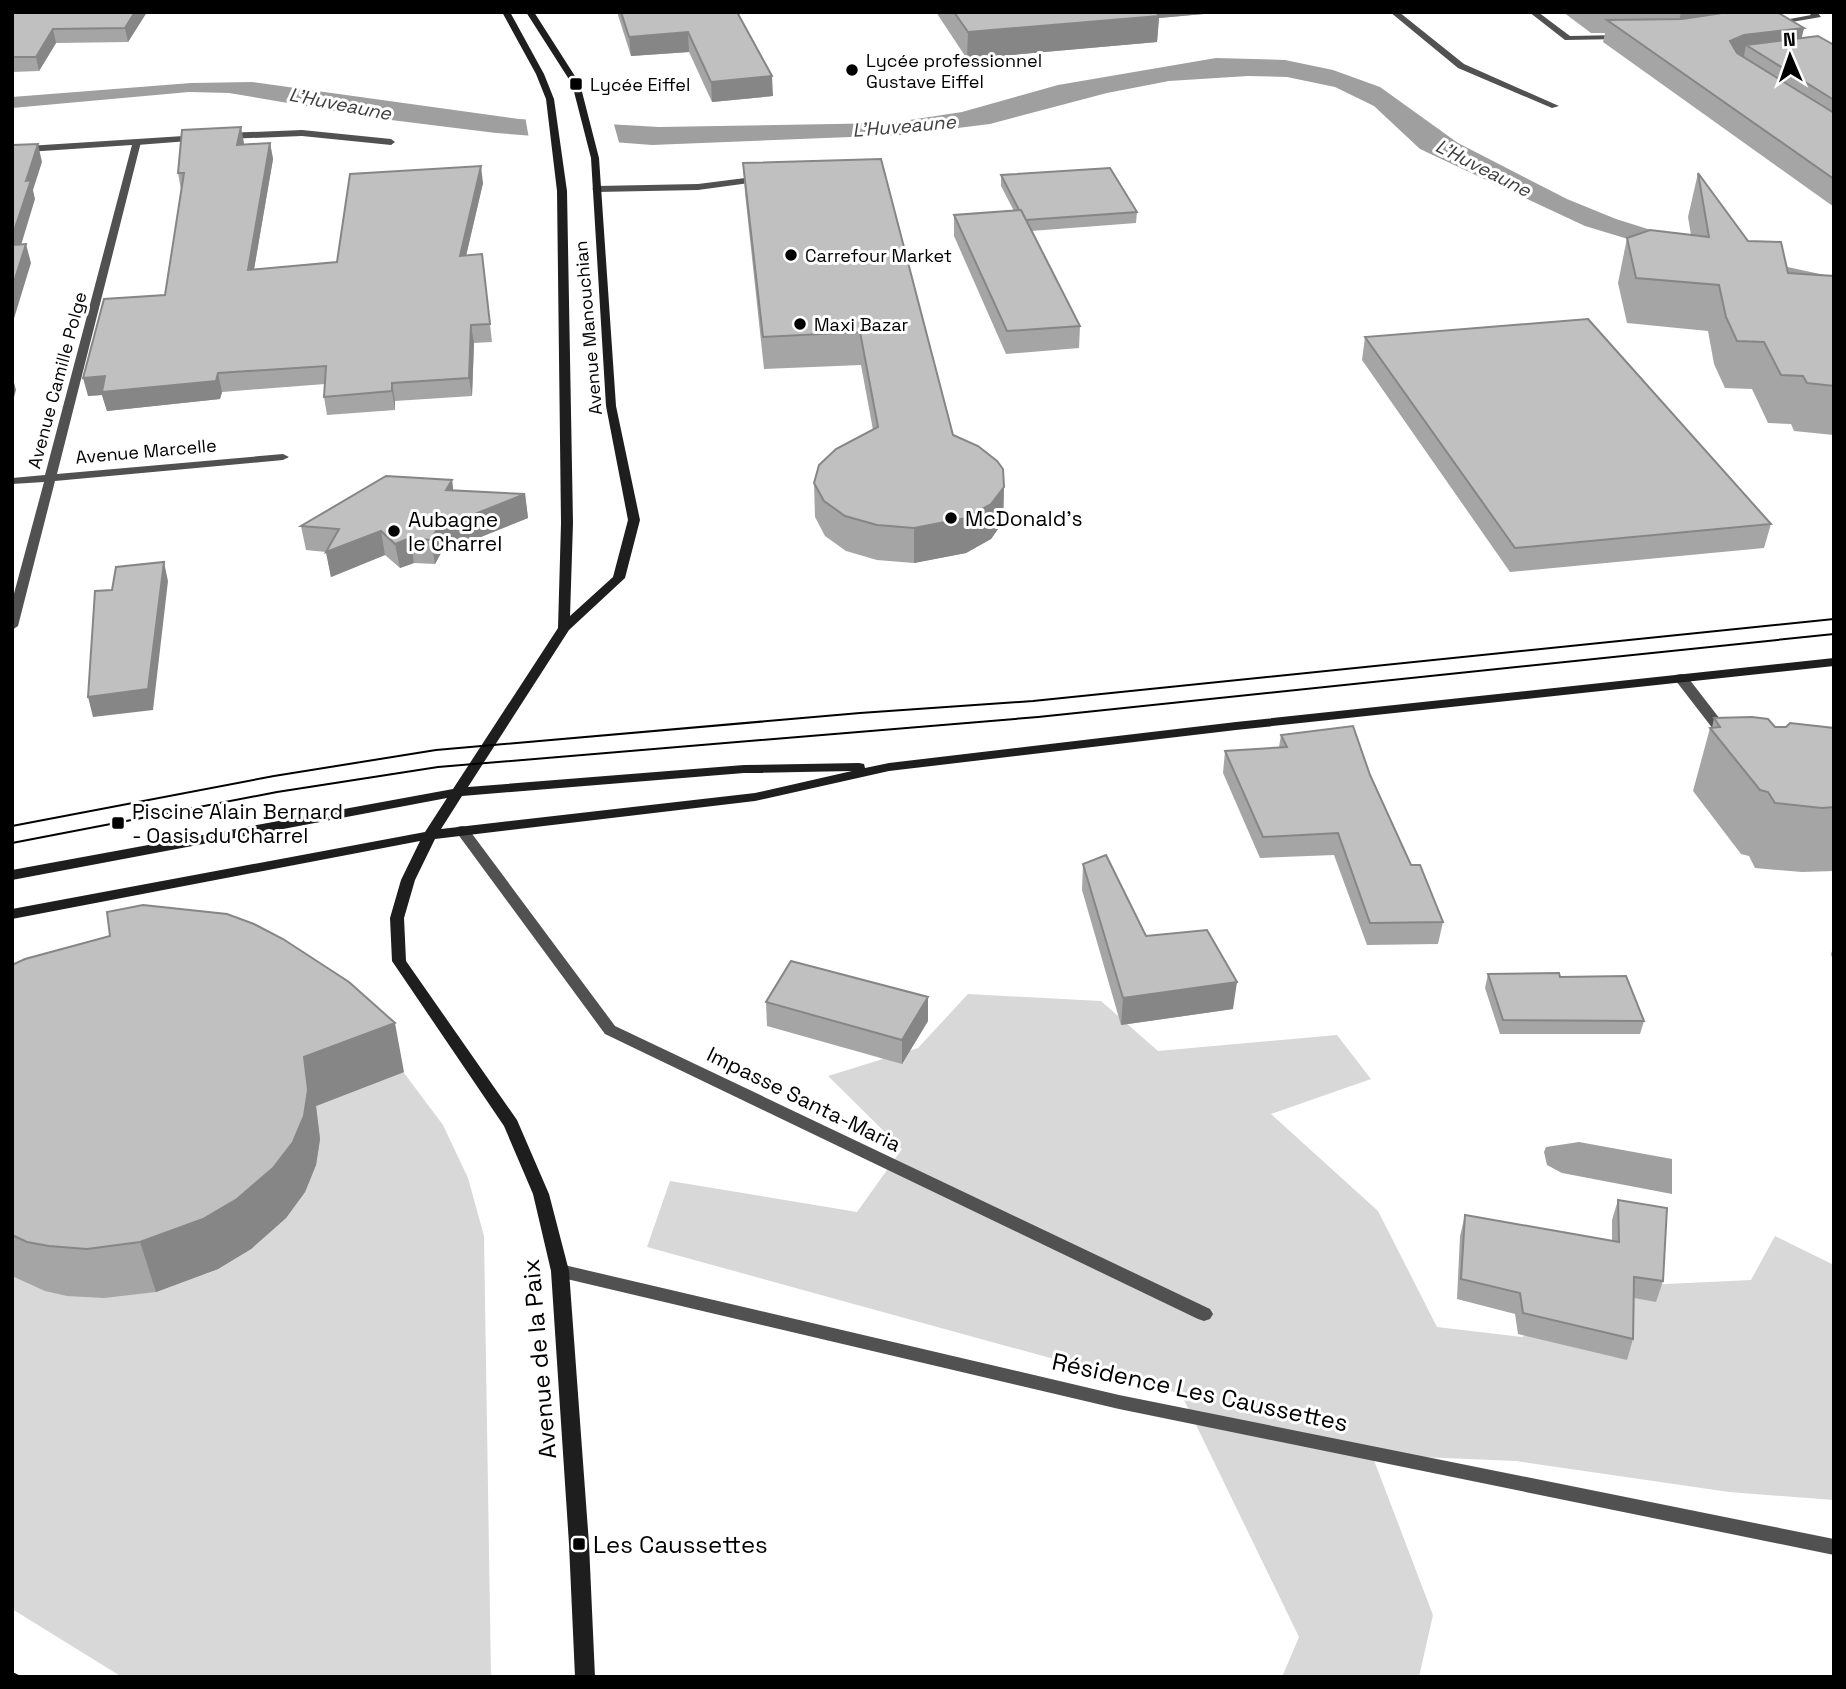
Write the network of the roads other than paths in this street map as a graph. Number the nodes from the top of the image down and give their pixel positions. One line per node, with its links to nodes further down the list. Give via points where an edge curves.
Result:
1 (506, 12): 18 (main road, Avenue Manouchian, via 550,99 562,191)
2 (530, 12): 13 (main road, Avenue Manouchian, via 581,99 595,158)
3 (1394, 12): 8 (street, via 1461,66)
4 (1533, 12): 7 (street, via 1568,38)
5 (1812, 12): 6 (street, via 1817,17)
6 (1766, 24)
7 (1636, 37)
8 (1555, 106)
9 (137, 142): 10 (street, via 302,133); 11 (street); 15 (street, Avenue Camille Polge)
10 (391, 142)
11 (12, 150)
12 (772, 177): 13 (street, via 698,187)
13 (597, 190): 18 (main road, Avenue Manouchian, via 611,407 634,520 620,578)
14 (283, 457): 15 (street, Avenue Marcelle)
15 (50, 478): 16 (street, Avenue Marcelle); 17 (street, Avenue Camille Polge)
16 (12, 481)
17 (12, 626)
18 (564, 628): 23 (main road, Avenue Manouchian)
19 (1834, 662): 20 (main road)
20 (1681, 678): 21 (street); 22 (main road)
21 (1730, 741)
22 (889, 767): 23 (main road, via 744,769); 24 (main road, via 755,797)
23 (458, 792): 25 (main road, Avenue Manouchian); 26 (main road)
24 (462, 830): 25 (main road); 29 (street, Impasse Santa-Maria, via 610,1030)
25 (430, 835): 27 (main road); 28 (main road, Avenue de la Paix, via 408,880 397,918 399,961 511,1124 541,1194)
26 (12, 875)
27 (12, 914)
28 (560, 1271): 30 (street, Résidence Les Caussettes, via 1119,1402); 31 (main road, Avenue de la Paix)
29 (1204, 1314)
30 (1834, 1547)
31 (585, 1677)

